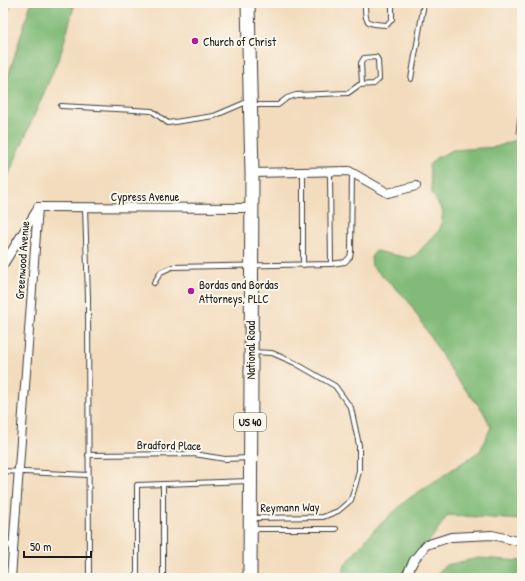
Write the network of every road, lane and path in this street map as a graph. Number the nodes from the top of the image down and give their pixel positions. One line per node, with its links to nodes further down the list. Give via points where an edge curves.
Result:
1 (248, 3): 7 (main road, National Road / US 40)
2 (365, 3): 3 (lane, via 365,18 368,22 387,25 392,19)
3 (392, 3)
4 (424, 3): 5 (lane)
5 (411, 79)
6 (362, 84): 6 (lane, via 374,84 379,79 376,57 364,58 361,63); 7 (lane, via 348,93 296,95 278,105)
7 (249, 103): 8 (lane, via 214,116 168,123 152,111); 12 (main road, National Road / US 40)
8 (60, 106)
9 (522, 119): 10 (street)
10 (521, 130)
11 (327, 171): 13 (street); 14 (street); 19 (lane, via 330,176)
12 (252, 173): 13 (street); 18 (main road, National Road / US 40)
13 (303, 173): 21 (lane)
14 (352, 173): 15 (street, via 388,193); 19 (lane, via 350,257 345,262)
15 (416, 186)
16 (38, 207): 17 (street, Cypress Avenue); 20 (street); 28 (street, Greenwood Avenue)
17 (85, 208): 18 (street, Cypress Avenue); 25 (lane)
18 (251, 208): 22 (main road, National Road / US 40)
19 (331, 264): 21 (lane)
20 (3, 265)
21 (303, 265): 22 (lane)
22 (251, 266): 23 (lane, via 172,267 161,272); 24 (main road, National Road / US 40)
23 (154, 283)
24 (250, 352): 26 (main road, National Road / US 40); 32 (lane, Reymann Way, via 272,353 335,386 351,408 359,445 359,471 351,500 338,511 322,518)
25 (88, 454): 26 (lane, Bradford Place, via 194,454 225,459); 29 (lane)
26 (250, 458): 30 (main road, National Road / US 40)
27 (3, 472): 28 (lane)
28 (18, 472): 29 (lane); 35 (street, Greenwood Avenue)
29 (88, 475): 38 (lane)
30 (250, 481): 31 (lane); 32 (main road, National Road / US 40)
31 (163, 484): 39 (lane, via 138,485); 40 (lane)
32 (250, 524): 33 (lane); 41 (main road, National Road / US 40)
33 (336, 529)
34 (522, 542): 42 (street, via 492,535 451,537 426,545 414,560)
35 (13, 545): 36 (lane); 37 (street, Greenwood Avenue)
36 (3, 546)
37 (11, 578)
38 (89, 578)
39 (137, 578)
40 (163, 578)
41 (250, 578)
42 (405, 578)

